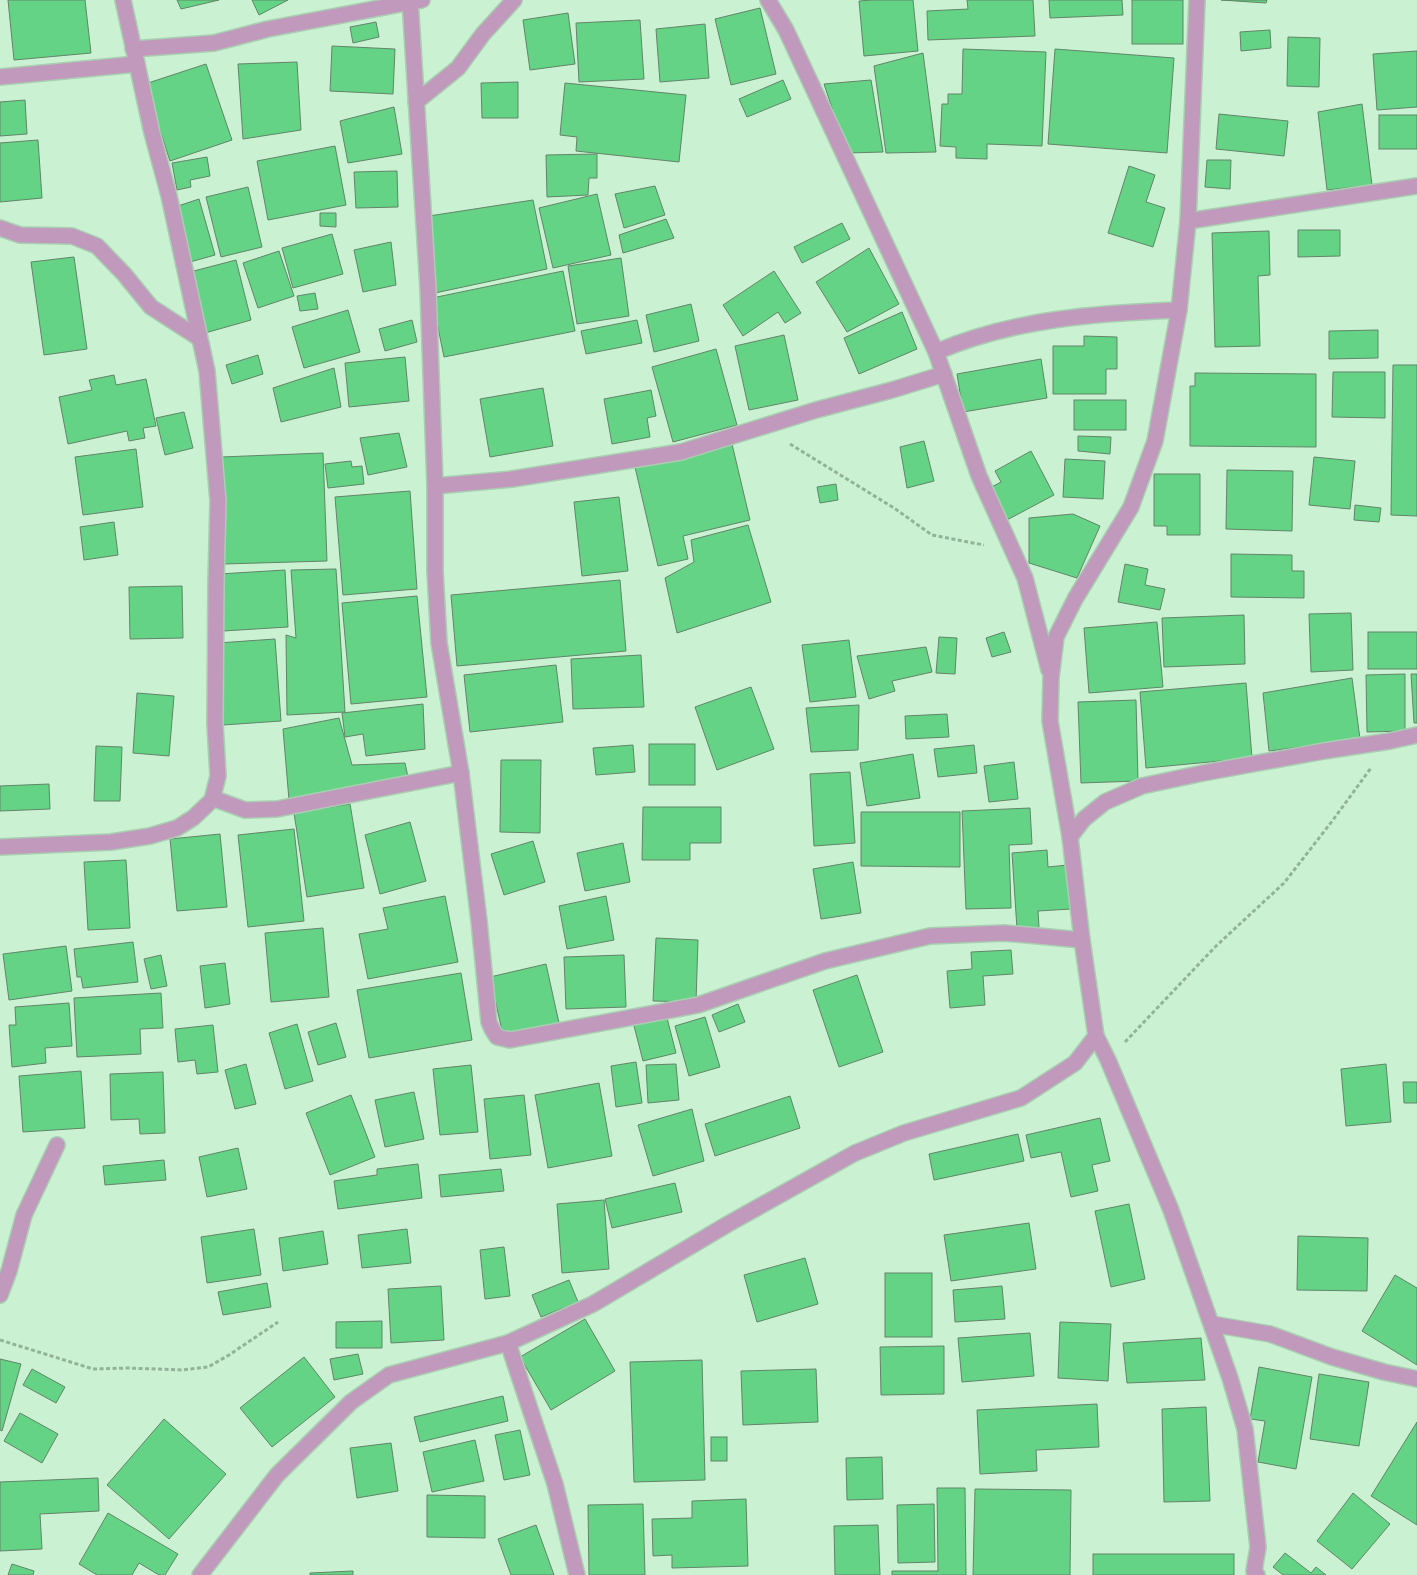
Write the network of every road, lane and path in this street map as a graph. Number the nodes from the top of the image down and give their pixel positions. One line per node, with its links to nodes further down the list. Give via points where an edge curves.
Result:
1 (123, 0): 6 (street)
2 (414, 0): 6 (street, via 214,43); 8 (street)
3 (514, 0): 8 (street, via 458,68)
4 (768, 0): 14 (street, via 786,30)
5 (1197, 0): 10 (street)
6 (135, 56): 7 (street); 13 (street)
7 (0, 77)
8 (416, 102): 17 (street, via 428,288)
9 (1417, 186): 10 (street)
10 (1188, 221): 12 (street)
11 (0, 228): 13 (street, via 20,235 72,236 97,246 151,307)
12 (1179, 310): 14 (street, via 1077,316 1036,322 989,332); 19 (street, via 1155,441 1131,507 1056,637)
13 (199, 338): 23 (street, via 208,372 218,501 215,696 218,776)
14 (936, 352): 15 (street)
15 (944, 374): 16 (street); 19 (street, via 979,476 1025,578)
16 (763, 427): 17 (street, via 681,452 512,480); 18 (path, via 932,535)
17 (435, 486): 22 (street, via 439,643)
18 (991, 547)
19 (1051, 678): 24 (street, via 1050,721)
20 (1417, 736): 21 (street)
21 (1390, 741): 24 (street, via 1142,786 1105,802 1084,819); 28 (path, via 1284,883 1215,947)
22 (461, 773): 23 (street, via 278,809 245,810); 26 (street, via 489,1022 497,1037 510,1040 698,1005 825,961 930,936 1004,934)
23 (212, 800): 25 (street, via 177,828 150,836 111,842)
24 (1070, 838): 26 (street)
25 (0, 848)
26 (1082, 940): 27 (street)
27 (1096, 1036): 28 (street); 34 (street, via 1075,1063 1021,1098 904,1133 855,1153 593,1304)
28 (1108, 1060): 32 (street, via 1172,1210)
29 (57, 1145): 30 (street, via 24,1215)
30 (0, 1295)
31 (278, 1322): 33 (path, via 208,1367 182,1370 93,1369)
32 (1212, 1324): 35 (street, via 1270,1334 1332,1357); 38 (street, via 1244,1429 1258,1547 1254,1571)
33 (0, 1340)
34 (508, 1343): 36 (street, via 389,1376 351,1402 278,1475); 37 (street, via 555,1484)
35 (1417, 1379)
36 (200, 1575)
37 (578, 1575)
38 (1257, 1575)

